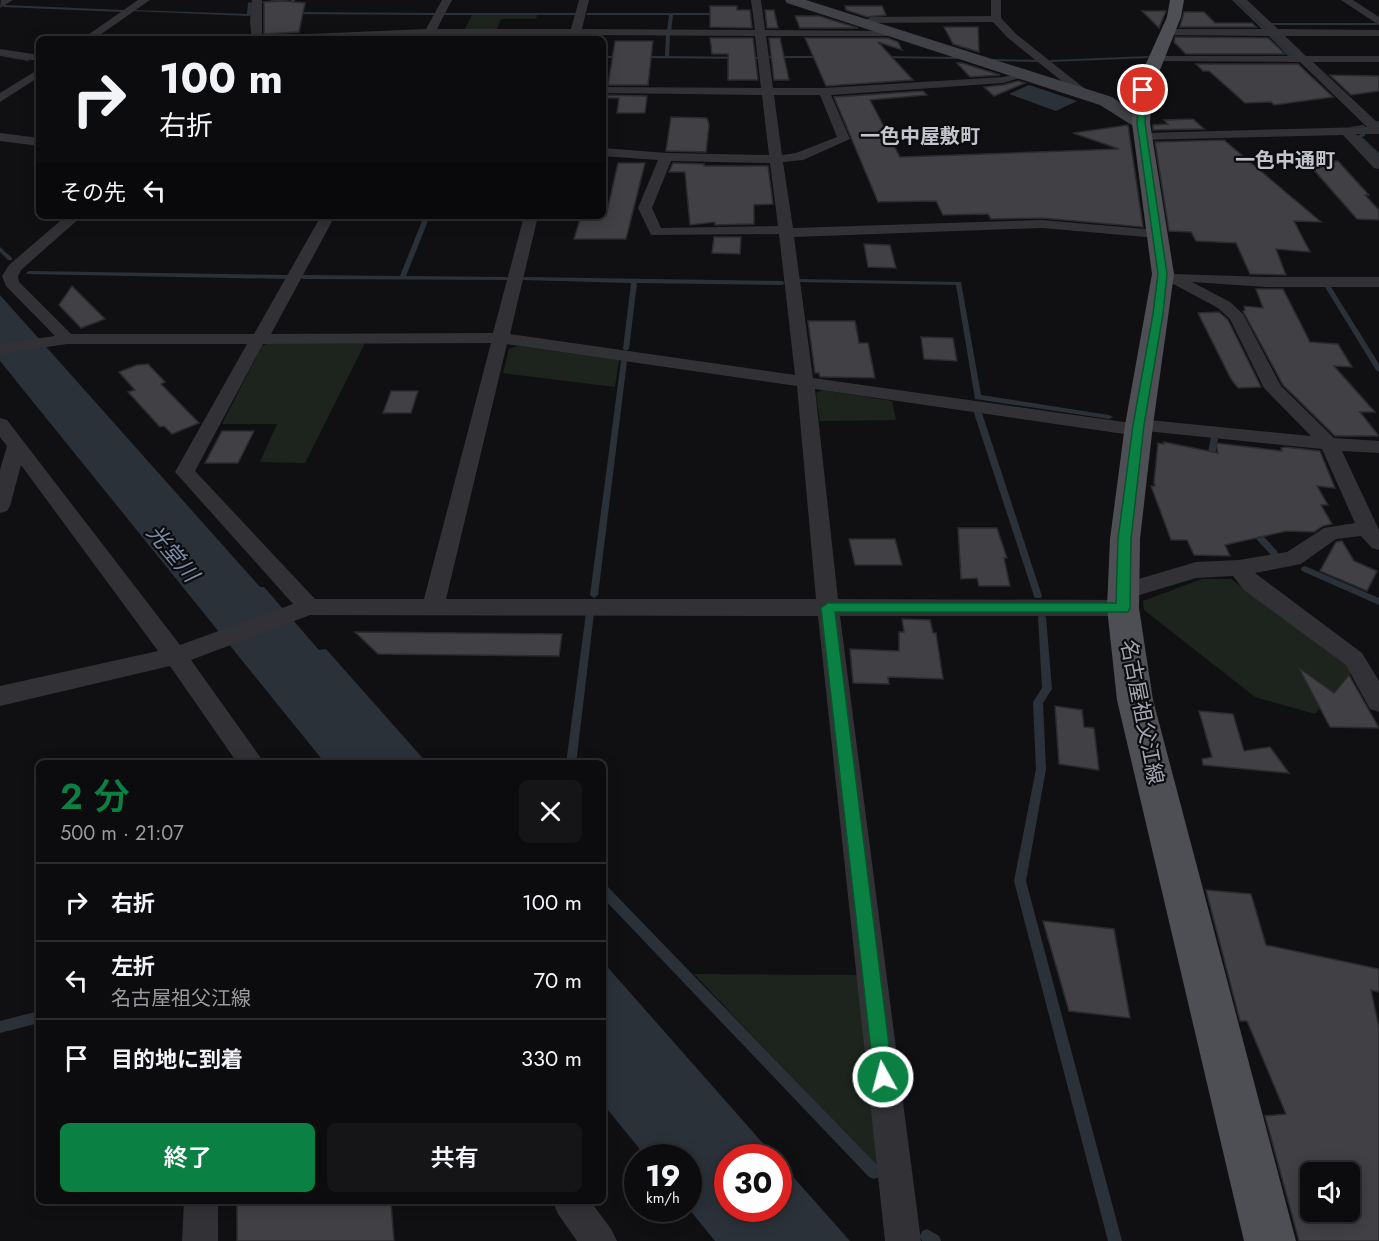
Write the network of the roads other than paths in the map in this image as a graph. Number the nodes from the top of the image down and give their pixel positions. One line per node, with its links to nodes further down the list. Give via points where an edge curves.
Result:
1 (8, 0): 12 (street)
2 (145, 0): 20 (street)
3 (257, 0): 21 (street)
4 (447, 0): 22 (street)
5 (584, 0): 23 (street)
6 (756, 0): 16 (street)
7 (792, 0): 14 (street)
8 (996, 0): 13 (street)
9 (1177, 0): 24 (main road, 名古屋祖父江線)
10 (1241, 0): 18 (street)
11 (1346, 0): 15 (street)
12 (0, 5)
13 (996, 19): 14 (street); 34 (street)
14 (852, 20): 17 (street)
15 (1379, 22)
16 (760, 33): 17 (street); 23 (street); 32 (street)
17 (892, 33): 30 (street)
18 (1276, 33): 19 (street); 24 (street); 28 (street)
19 (1379, 33)
20 (91, 36)
21 (257, 36)
22 (428, 36): 23 (street)
23 (575, 36)
24 (1161, 46): 28 (street); 36 (main road, 名古屋祖父江線, via 1143,90)
25 (0, 52): 26 (street)
26 (36, 58)
27 (1379, 59): 28 (street)
28 (1305, 60): 37 (street)
29 (36, 74): 35 (street)
30 (1024, 75): 33 (street, via 1003,80); 34 (street)
31 (606, 90): 32 (street)
32 (768, 91): 33 (street); 43 (street)
33 (824, 92): 43 (street, via 844,139 798,157)
34 (1078, 92): 36 (street, via 1106,101)
35 (0, 98)
36 (1142, 130): 38 (street); 49 (main road, 名古屋祖父江線)
37 (1379, 130): 38 (street)
38 (1346, 131): 44 (street)
39 (0, 137): 40 (street)
40 (36, 142)
41 (606, 152): 42 (street)
42 (666, 157): 43 (street); 48 (street, via 645,208 656,232)
43 (776, 159): 48 (street)
44 (1379, 165)
45 (71, 219): 54 (street, via 14,268 10,276 12,283)
46 (326, 219): 52 (street)
47 (530, 219): 53 (street)
48 (786, 231): 49 (street, via 1042,224); 56 (street)
49 (1157, 234): 50 (main road, 名古屋祖父江線)
50 (1162, 274): 51 (street, via 1266,282); 58 (main road, 名古屋祖父江線); 59 (street, via 1224,305 1237,317 1273,388)
51 (1379, 282)
52 (259, 338): 53 (street); 54 (street); 67 (street, via 185,472)
53 (502, 338): 56 (street); 66 (street)
54 (64, 339): 55 (street)
55 (0, 349)
56 (805, 382): 58 (street); 68 (street)
57 (0, 424): 60 (street)
58 (1138, 428): 59 (street); 65 (main road, 名古屋祖父江線, via 1125,539)
59 (1329, 444): 61 (street); 63 (street)
60 (16, 446): 62 (street); 69 (street)
61 (1379, 447)
62 (0, 506)
63 (1373, 535): 64 (street, via 1331,533 1293,559)
64 (1239, 568): 65 (street, via 1196,570); 71 (street, via 1252,584 1354,659)
65 (1123, 600): 68 (street); 78 (main road, 名古屋祖父江線, via 1135,700)
66 (433, 607): 67 (street); 68 (street)
67 (306, 608): 69 (street)
68 (828, 608): 77 (street)
69 (175, 656): 70 (street); 72 (street)
70 (0, 696)
71 (1379, 702)
72 (250, 760)
73 (201, 1204): 75 (street)
74 (571, 1204): 76 (street)
75 (200, 1241)
76 (599, 1241)
77 (903, 1241)
78 (1270, 1241)

